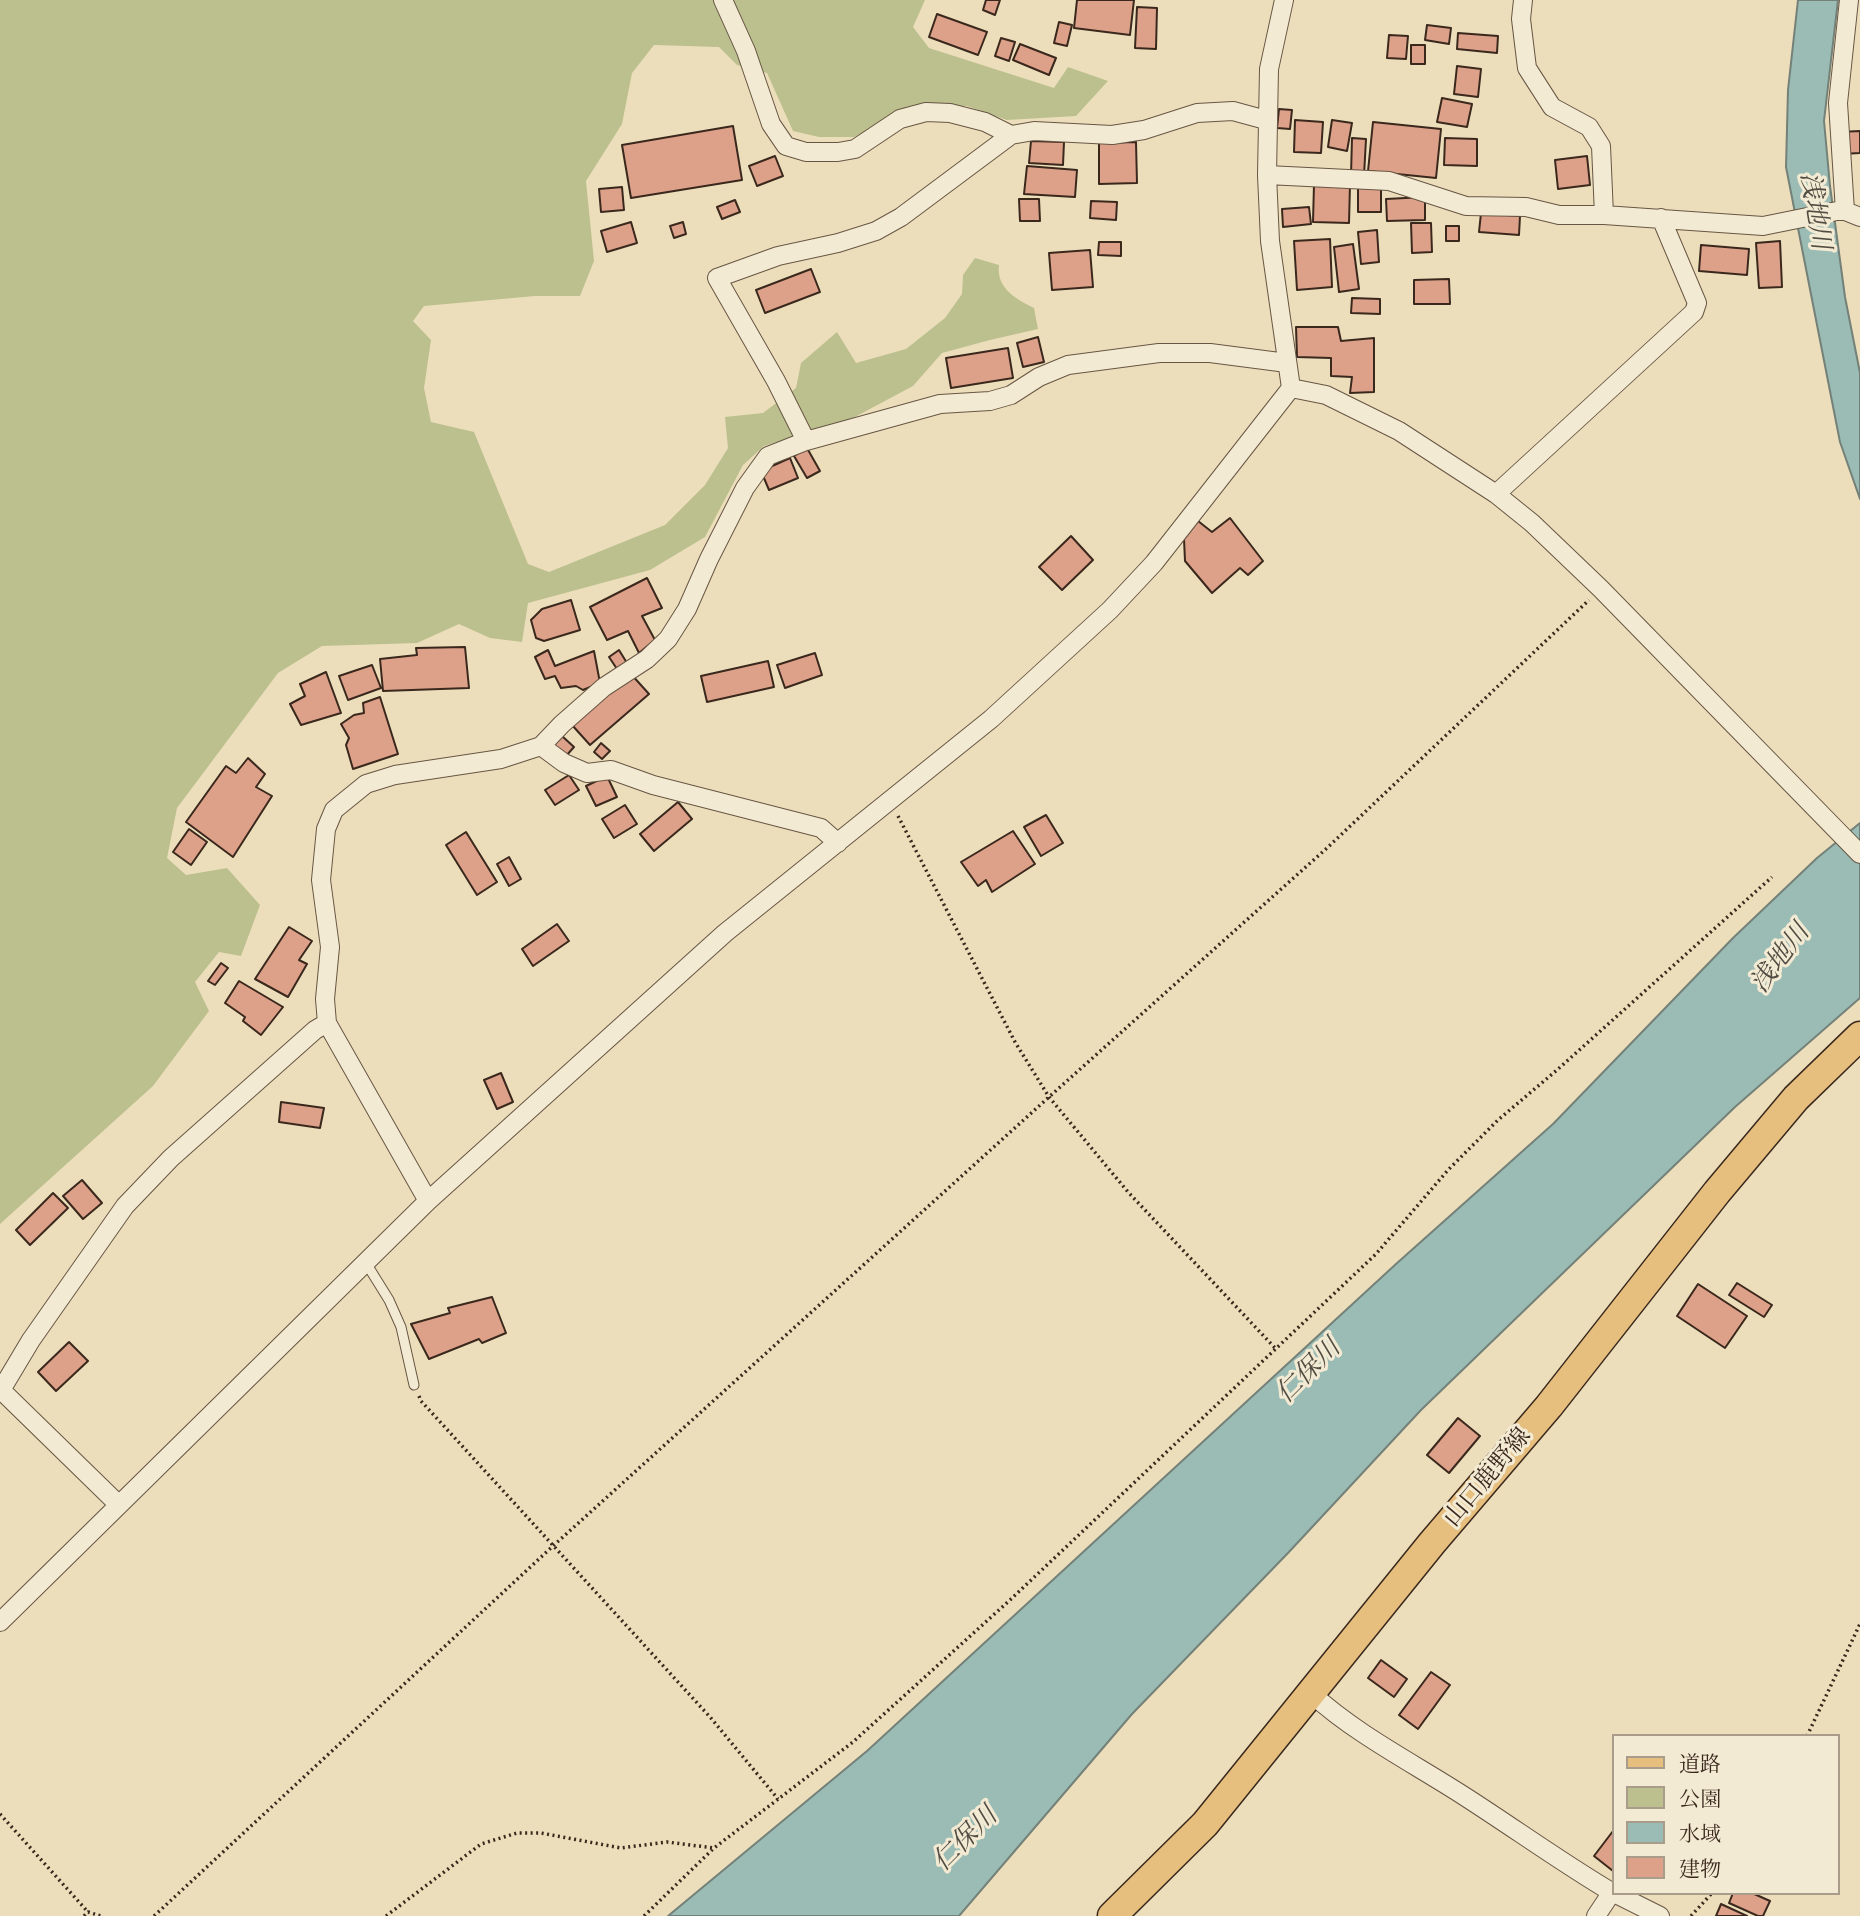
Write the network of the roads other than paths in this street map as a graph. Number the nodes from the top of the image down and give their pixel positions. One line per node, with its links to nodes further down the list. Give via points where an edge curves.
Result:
1 (723, 0): 6 (street, via 771,124 786,146 806,152 855,149 900,119 926,112 985,122)
2 (1284, 0): 5 (street, via 1269,69)
3 (1523, 0): 9 (street, via 1527,68 1552,107 1589,127 1601,146)
4 (1849, 0): 8 (street, via 1838,103)
5 (1266, 120): 6 (street, via 1221,111 1112,135 1034,131); 7 (street)
6 (1011, 135): 13 (street, via 901,217 876,230 717,278)
7 (1267, 175): 9 (street, via 1389,181 1466,206); 11 (street, via 1270,241)
8 (1848, 213): 10 (street, via 1763,226)
9 (1604, 215): 10 (street)
10 (1661, 218): 14 (street, via 1697,303 1694,312)
11 (1287, 363): 12 (street); 13 (street, via 1210,353 1159,353 1068,365 1011,396 940,404)
12 (1292, 388): 14 (street, via 1326,396 1399,431); 16 (street, via 1154,563 1110,610 991,719)
13 (806, 441): 15 (street, via 768,456 745,488 668,639 604,687)
14 (1496, 494): 17 (street, via 1601,589)
15 (541, 746): 16 (street, via 587,772 611,770 821,828); 18 (street, via 501,759 395,775 366,784 334,810 326,829 321,880 330,947)
16 (838, 843): 20 (street, via 725,933)
17 (1860, 854)
18 (327, 1023): 20 (street); 23 (street, via 171,1158 125,1206 1,1390)
19 (1860, 1037): 25 (main road, 山口鹿野線, via 1796,1098 1717,1192)
20 (428, 1201): 21 (street)
21 (366, 1263): 22 (lane, via 401,1327); 23 (street)
22 (414, 1385)
23 (119, 1505): 24 (street)
24 (0, 1622)
25 (1312, 1694): 26 (street, via 1395,1754); 29 (main road, 山口鹿野線, via 1205,1825)
26 (1612, 1892)
27 (1612, 1894): 30 (street)
28 (1617, 1895): 31 (street)
29 (1112, 1916)
30 (1596, 1916)
31 (1660, 1916)

